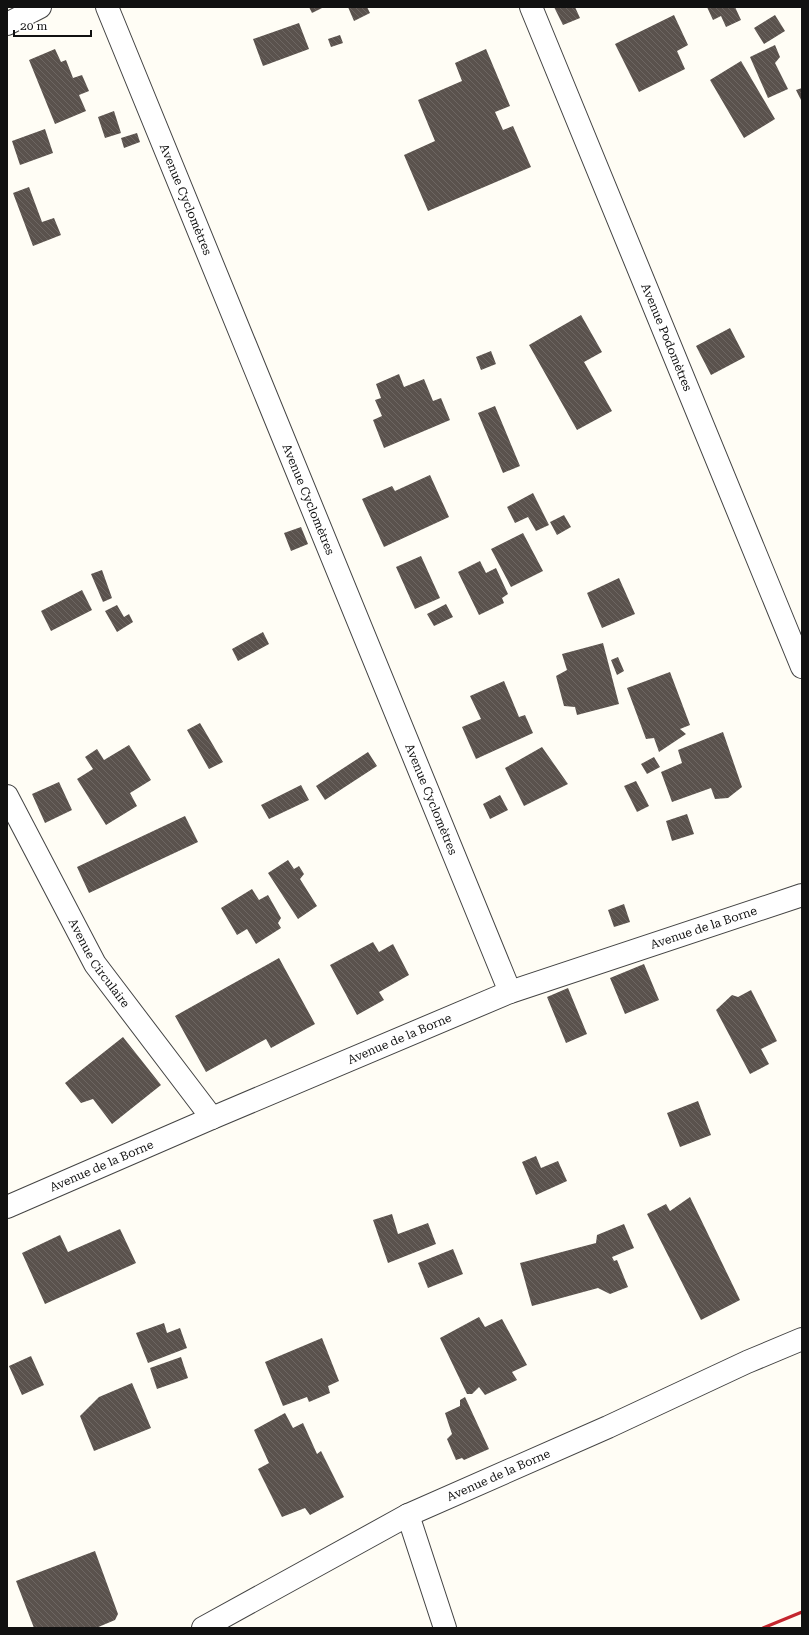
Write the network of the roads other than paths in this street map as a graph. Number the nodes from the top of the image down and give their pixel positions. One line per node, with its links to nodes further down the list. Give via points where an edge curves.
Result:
1 (107, 7): 8 (street, Avenue Cyclomètres)
2 (531, 7): 5 (street, Avenue Podomètres)
3 (33, 9): 4 (street)
4 (7, 24)
5 (802, 667)
6 (7, 796): 9 (street, Avenue Circulaire, via 95,964)
7 (802, 895): 8 (street, Avenue de la Borne)
8 (510, 992): 9 (street, Avenue de la Borne)
9 (212, 1118): 10 (street, Avenue de la Borne)
10 (7, 1207)
11 (802, 1339): 12 (street, Avenue de la Borne)
12 (408, 1515): 13 (street, Avenue de la Borne); 14 (street)
13 (203, 1628)
14 (445, 1628)

